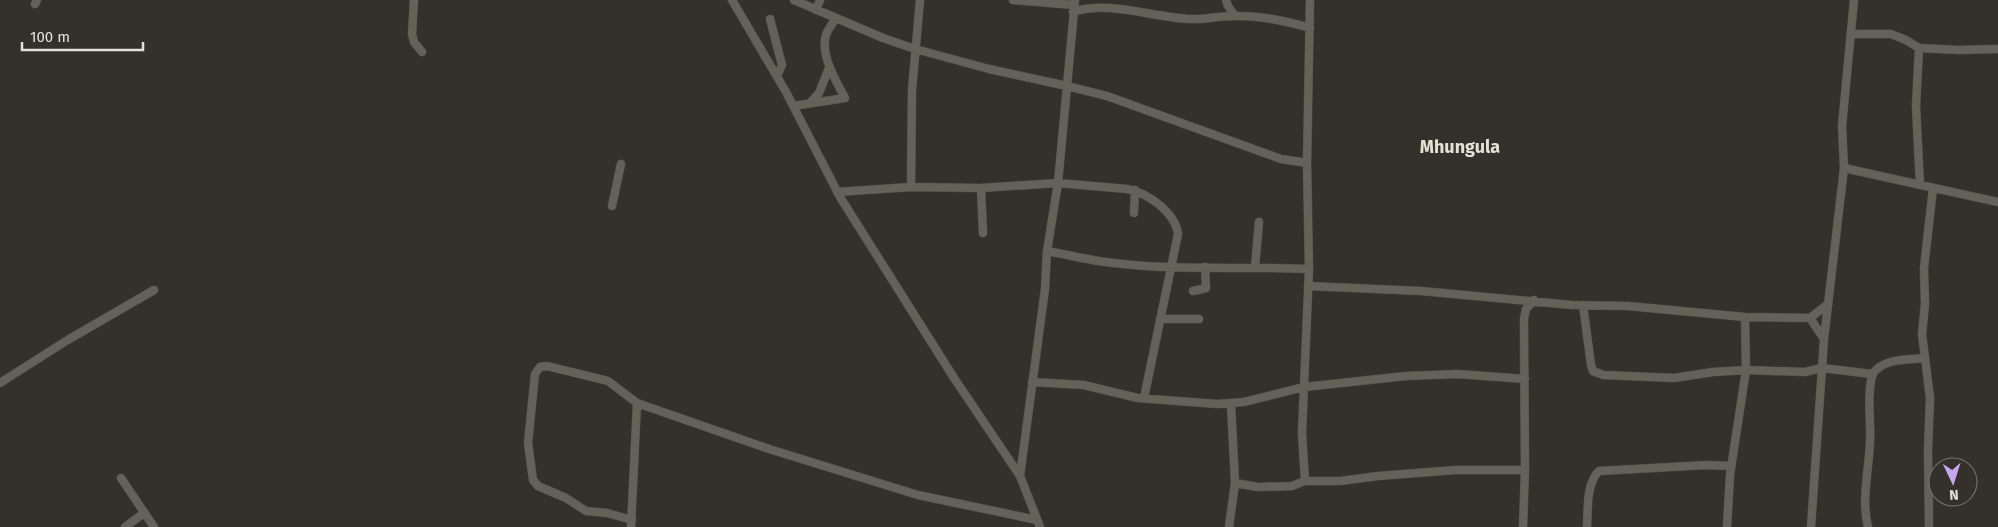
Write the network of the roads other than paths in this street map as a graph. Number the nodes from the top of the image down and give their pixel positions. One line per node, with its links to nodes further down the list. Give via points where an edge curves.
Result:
1 (414, 0): 20 (street, via 412,34)
2 (732, 0): 22 (street)
3 (794, 0): 11 (street)
4 (820, 0): 11 (street)
5 (920, 0): 18 (street)
6 (1013, 0): 10 (street)
7 (1226, 0): 12 (street)
8 (1310, 0): 15 (street)
9 (1854, 0): 16 (street)
10 (1074, 5): 12 (street, via 1096,3 1129,7 1173,18); 23 (street)
11 (816, 10): 13 (street)
12 (1235, 16): 15 (street, via 1282,20)
13 (836, 18): 18 (street); 21 (street, via 826,36)
14 (770, 19): 22 (street, via 782,65)
15 (1310, 28): 26 (street)
16 (1852, 34): 17 (street, via 1891,34); 28 (street, via 1842,126)
17 (1919, 48): 19 (street); 30 (street, via 1916,106)
18 (915, 49): 23 (street); 31 (street)
19 (1998, 49)
20 (422, 52)
21 (829, 68): 24 (street, via 819,93); 24 (street, via 845,98)
22 (777, 76): 25 (street)
23 (1067, 86): 26 (street, via 1113,98 1281,158); 29 (street)
24 (810, 103): 25 (street)
25 (793, 106): 35 (street)
26 (1307, 163): 45 (street)
27 (621, 164): 37 (street)
28 (1844, 168): 30 (street); 50 (street)
29 (1058, 183): 32 (street); 34 (street); 41 (street)
30 (1920, 185): 33 (street)
31 (911, 187): 32 (street); 35 (street)
32 (981, 188): 40 (street)
33 (1933, 188): 36 (street); 57 (street, via 1924,268)
34 (1135, 190): 38 (street); 42 (street, via 1152,199 1174,221 1178,234)
35 (837, 192): 70 (street)
36 (1998, 202)
37 (612, 206)
38 (1134, 212)
39 (1258, 222): 44 (street)
40 (983, 232)
41 (1046, 251): 42 (street, via 1114,264); 62 (street, via 1045,289)
42 (1172, 267): 43 (street); 54 (street)
43 (1205, 267): 44 (street); 48 (street, via 1206,288)
44 (1255, 267): 45 (street)
45 (1309, 268): 46 (street)
46 (1308, 286): 49 (street); 64 (street)
47 (154, 290): 63 (street)
48 (1193, 291)
49 (1534, 300): 51 (street); 61 (street, via 1526,308 1524,319)
50 (1828, 304): 53 (street); 56 (street)
51 (1583, 305): 52 (street); 59 (street, via 1591,365 1596,374 1674,378)
52 (1745, 317): 53 (street); 59 (street)
53 (1810, 318): 56 (street)
54 (1160, 319): 55 (street); 65 (street)
55 (1199, 319)
56 (1824, 339): 58 (street)
57 (1924, 358): 60 (street, via 1891,362); 85 (street, via 1930,398)
58 (1822, 368): 59 (street, via 1795,372); 60 (street); 83 (street)
59 (1746, 370): 68 (street)
60 (1872, 374): 84 (street, via 1866,481)
61 (1524, 378): 64 (street, via 1457,374); 69 (street)
62 (1032, 382): 65 (street, via 1084,385); 70 (street)
63 (0, 383)
64 (1304, 386): 67 (street); 72 (street)
65 (1144, 398): 67 (street)
66 (637, 402): 75 (street); 75 (street, via 608,381 543,366 535,374 528,431 532,476 538,486 586,511 607,513); 76 (street, via 769,449 918,495)
67 (1231, 404): 73 (street)
68 (1731, 466): 81 (street, via 1600,471 1591,482); 82 (street)
69 (1525, 470): 72 (street, via 1456,470 1340,481); 80 (street)
70 (1020, 476): 76 (street)
71 (121, 478): 74 (street)
72 (1305, 481): 73 (street, via 1292,486 1266,487)
73 (1235, 483): 79 (street)
74 (144, 512): 77 (street); 78 (street)
75 (632, 524)
76 (1038, 524)
77 (125, 527)
78 (154, 527)
79 (1229, 527)
80 (1523, 527)
81 (1587, 527)
82 (1727, 527)
83 (1812, 527)
84 (1868, 527)
85 (1929, 527)

